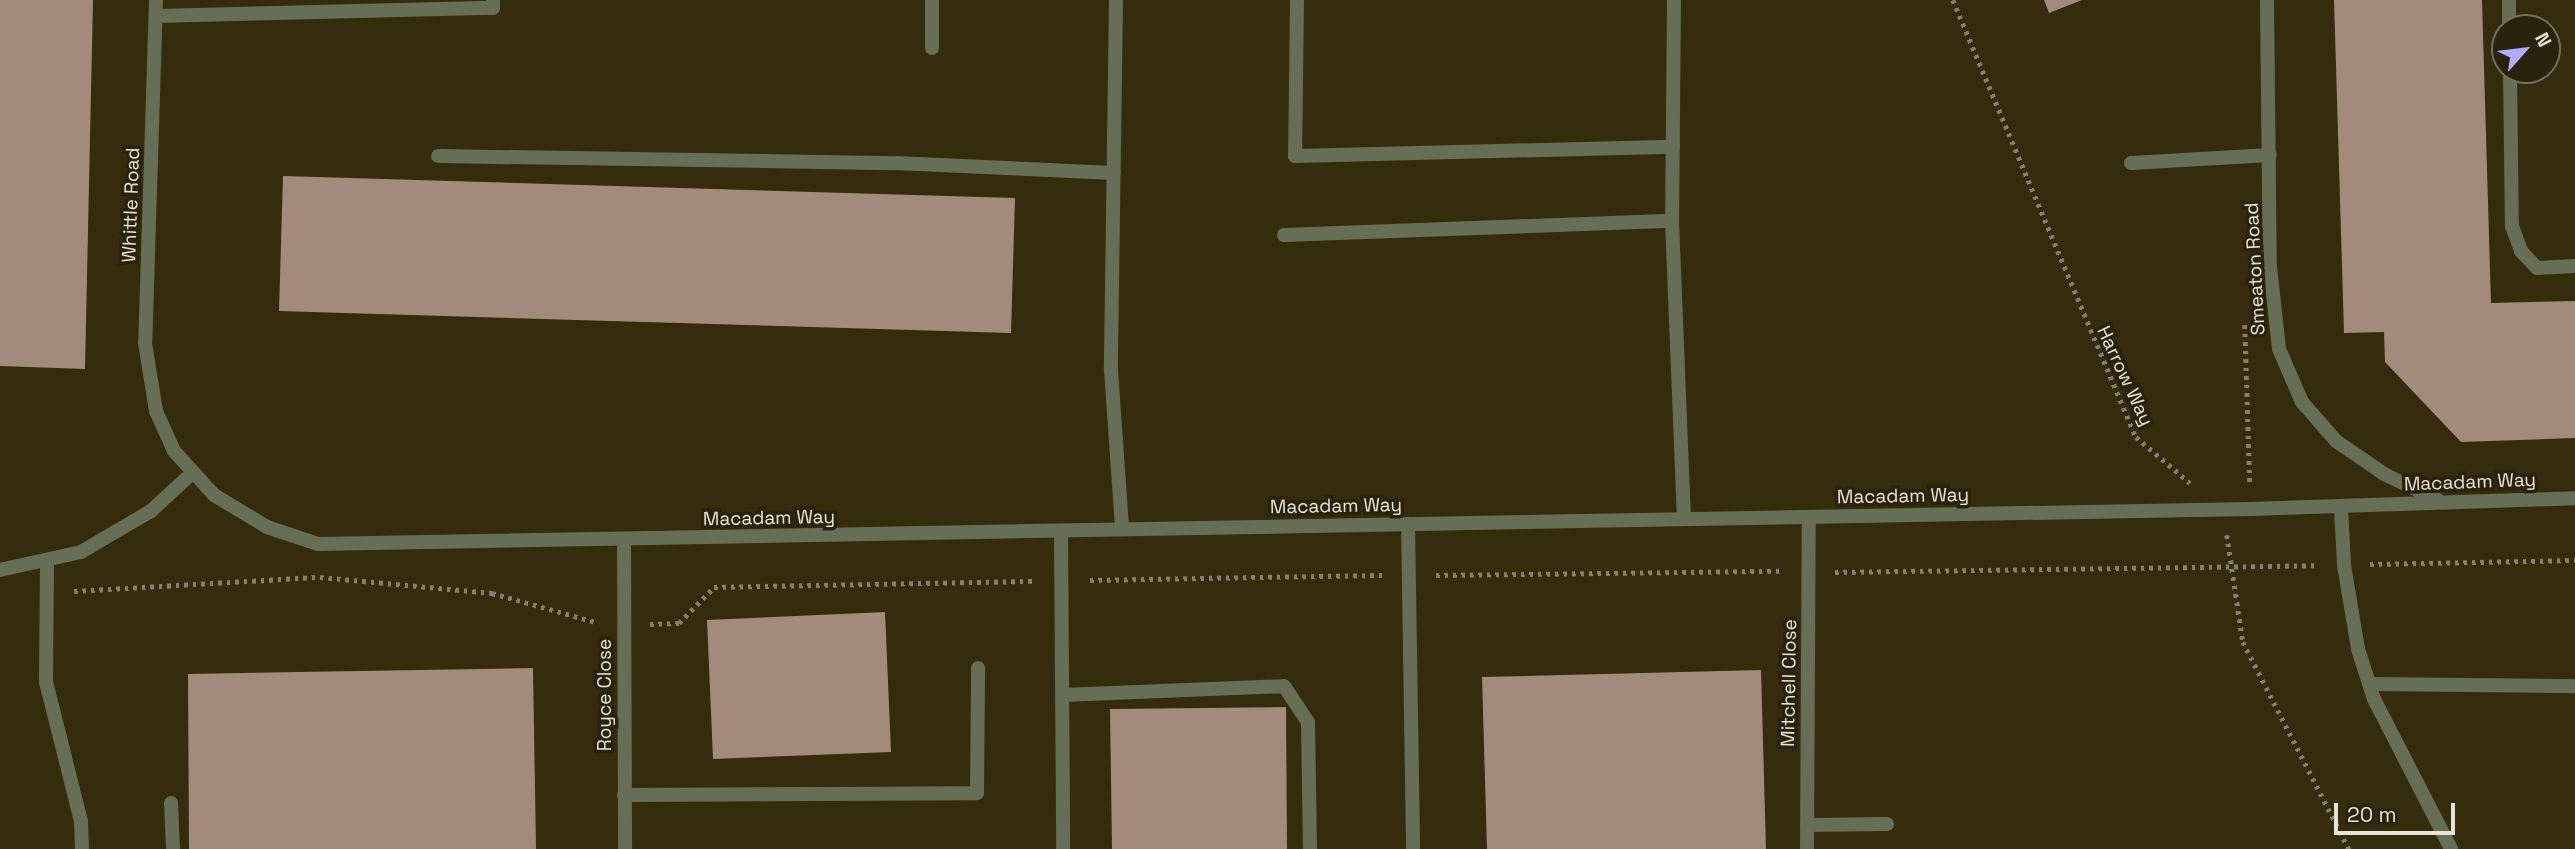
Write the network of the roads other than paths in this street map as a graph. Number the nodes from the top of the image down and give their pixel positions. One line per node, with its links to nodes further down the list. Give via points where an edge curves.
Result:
1 (156, 0): 8 (street, Whittle Road)
2 (493, 0): 8 (street, via 493,8)
3 (932, 0): 9 (street)
4 (1116, 0): 15 (street)
5 (1297, 0): 11 (street, via 1295,156)
6 (1674, 0): 11 (street)
7 (2267, 0): 12 (street, Smeaton Road)
8 (156, 16): 19 (street, Whittle Road, via 145,343)
9 (932, 48)
10 (2510, 84): 18 (street, via 2512,226 2521,251 2537,268)
11 (1674, 147): 16 (street)
12 (2270, 155): 14 (street); 22 (street, Smeaton Road, via 2274,318 2289,378 2336,441 2384,474)
13 (438, 156): 15 (street, via 896,163)
14 (2131, 163)
15 (1114, 173): 27 (street, via 1111,370)
16 (1672, 221): 17 (street); 25 (street)
17 (1284, 235)
18 (2575, 266)
19 (156, 411): 20 (street, Macadam Way, via 174,451)
20 (191, 474): 29 (street, Macadam Way, via 214,495 267,527 318,544); 30 (street, via 151,511 118,533)
21 (2575, 498): 22 (street, Macadam Way)
22 (2439, 501): 23 (street, Macadam Way)
23 (2341, 507): 24 (street, Macadam Way); 33 (street, via 2344,565 2358,649)
24 (1809, 517): 25 (street, Macadam Way); 39 (street, Mitchell Close)
25 (1684, 518): 26 (street, Macadam Way)
26 (1408, 524): 27 (street, Macadam Way); 45 (street)
27 (1122, 528): 28 (street, Macadam Way)
28 (1061, 532): 29 (street, Macadam Way); 35 (street)
29 (624, 541): 36 (street, Royce Close)
30 (47, 563): 31 (street); 40 (street, via 46,682 81,821)
31 (0, 570)
32 (978, 668): 36 (street, via 977,793)
33 (2370, 684): 34 (street); 47 (street, via 2397,749)
34 (2575, 686)
35 (1063, 695): 43 (street); 44 (street, via 1284,686 1308,722)
36 (624, 795): 42 (street, Royce Close)
37 (171, 803): 41 (street)
38 (1887, 824): 39 (street)
39 (1807, 825): 46 (street, Mitchell Close)
40 (82, 849)
41 (173, 849)
42 (625, 849)
43 (1063, 849)
44 (1310, 849)
45 (1413, 849)
46 (1807, 849)
47 (2451, 849)

